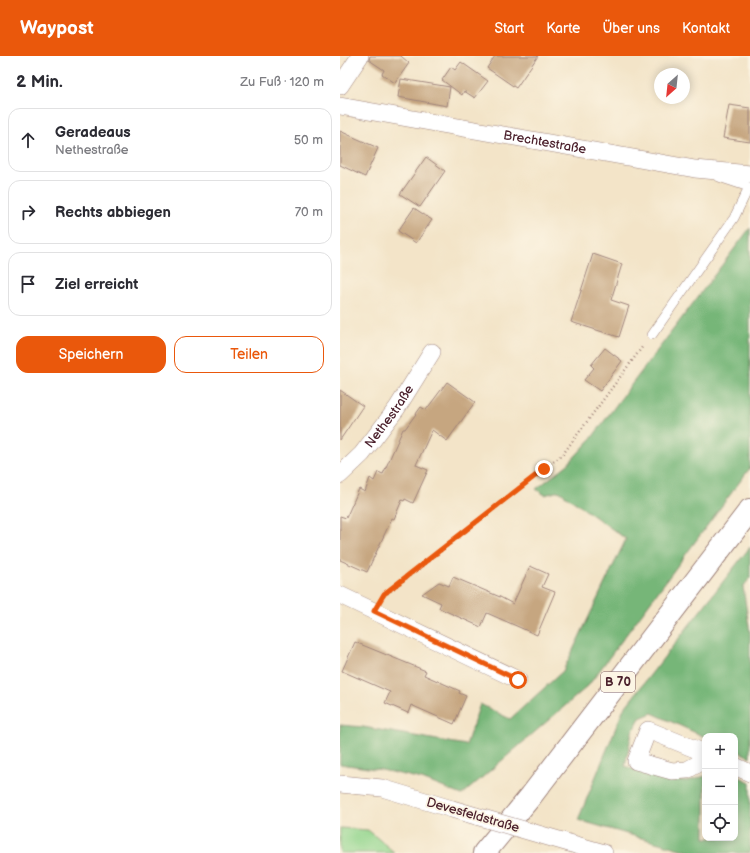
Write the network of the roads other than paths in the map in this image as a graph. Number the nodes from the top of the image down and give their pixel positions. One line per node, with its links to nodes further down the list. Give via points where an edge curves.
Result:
1 (360, 56): 2 (street)
2 (340, 86)
3 (340, 106): 4 (street, Brechtestraße)
4 (695, 169): 5 (street, Brechtestraße); 6 (lane, via 749,187 734,218)
5 (750, 174)
6 (652, 335)
7 (432, 352): 8 (street, Nethestraße, via 397,408 362,454)
8 (340, 474)
9 (750, 510): 17 (highway, B 70, via 531,796)
10 (340, 595): 11 (street)
11 (518, 680)
12 (702, 752): 13 (street, via 648,730 636,761 672,771 687,770)
13 (702, 762)
14 (738, 767): 15 (street)
15 (750, 772)
16 (340, 784): 18 (street, Devesfeldstraße, bridge, via 382,788)
17 (484, 853)
18 (604, 853)

